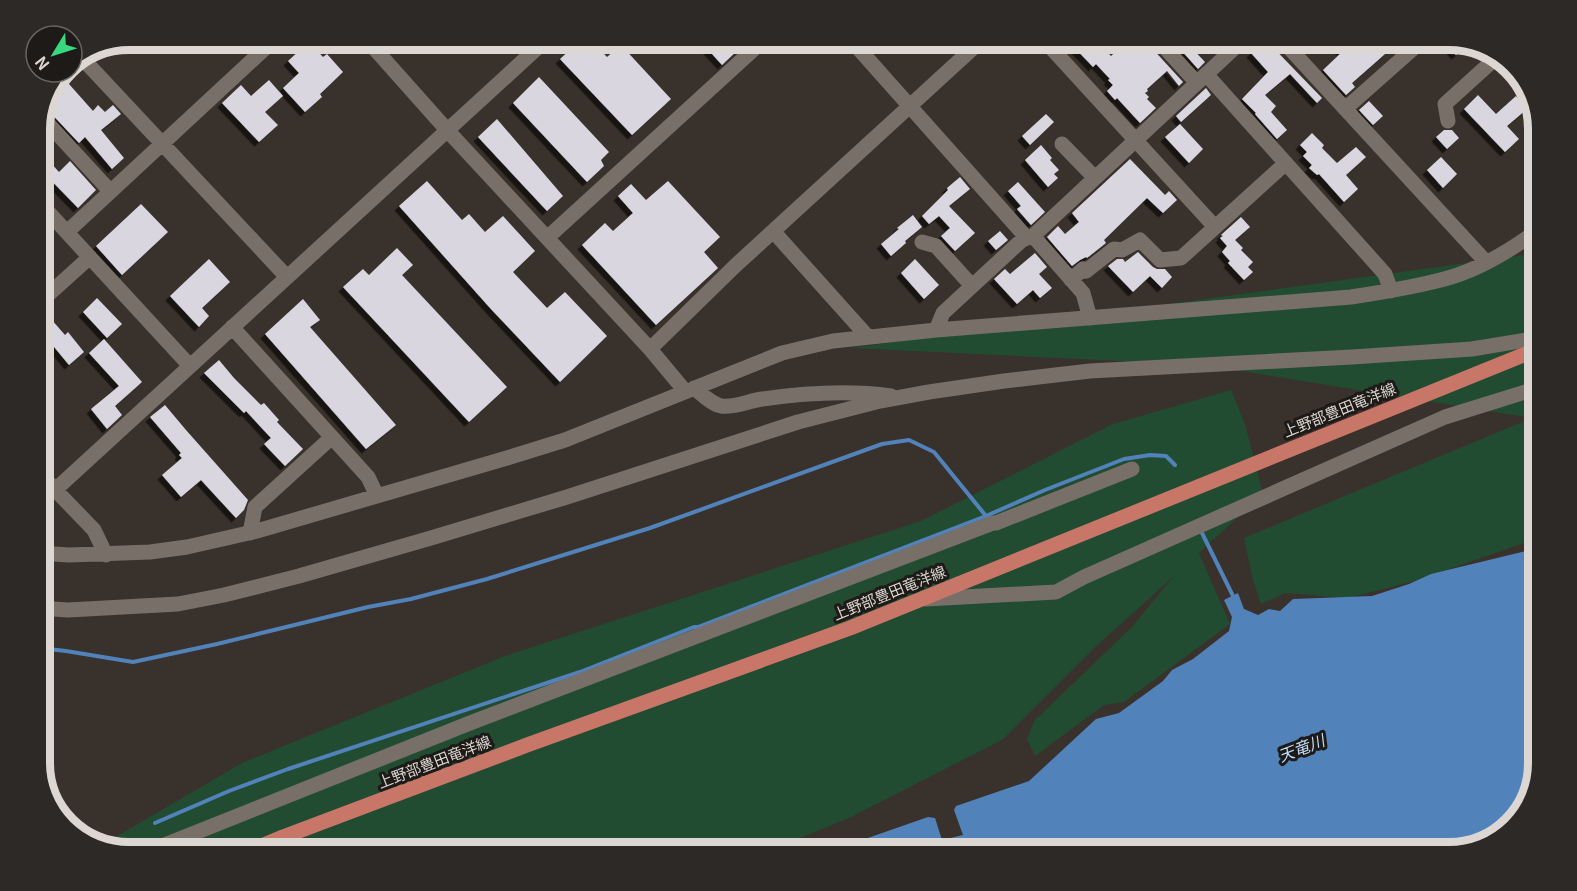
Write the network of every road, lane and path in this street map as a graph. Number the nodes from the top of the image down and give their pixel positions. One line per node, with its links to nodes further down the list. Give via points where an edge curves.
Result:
1 (263, 50): 21 (street)
2 (376, 50): 19 (street)
3 (535, 50): 19 (street)
4 (753, 50): 31 (street)
5 (860, 50): 15 (street)
6 (971, 50): 15 (street)
7 (1053, 50): 20 (street)
8 (1170, 50): 14 (street)
9 (1232, 50): 14 (street)
10 (1291, 50): 16 (street)
11 (1412, 50): 16 (street)
12 (86, 62): 21 (street)
13 (1491, 62): 17 (street, via 1445,104)
14 (1202, 78): 20 (street); 23 (street)
15 (910, 106): 28 (street); 30 (street)
16 (1345, 109): 35 (street)
17 (1448, 122)
18 (50, 126): 25 (street)
19 (447, 130): 31 (street); 36 (street)
20 (1136, 140): 24 (street); 27 (street)
21 (161, 143): 25 (street); 36 (street)
22 (1062, 144): 24 (street)
23 (1286, 163): 27 (street); 39 (street, via 1385,274)
24 (1095, 178): 30 (street)
25 (110, 192): 29 (street)
26 (50, 214): 29 (street)
27 (1215, 227): 37 (street, via 1181,258 1160,260 1140,240 1122,250 1114,249)
28 (774, 231): 44 (street); 46 (street)
29 (67, 232): 34 (street)
30 (1030, 237): 37 (street); 38 (street)
31 (546, 238): 46 (street)
32 (1527, 238): 35 (street)
33 (922, 242): 38 (street, via 936,246)
34 (90, 257): 40 (street); 48 (street)
35 (1486, 262): 39 (street, via 1450,278)
36 (287, 277): 42 (street)
37 (1071, 280): 41 (street, via 1083,293)
38 (972, 286): 43 (street, via 943,313)
39 (1391, 291): 41 (street)
40 (50, 293)
41 (1090, 318): 43 (street)
42 (232, 327): 48 (street); 52 (street)
43 (936, 330): 44 (street)
44 (868, 337): 49 (street, via 782,353)
45 (1527, 341): 51 (street, via 1472,349 1090,372)
46 (650, 349): 49 (street)
47 (1527, 353): 60 (main road, 上野部豊田竜洋線)
48 (190, 366): 55 (street)
49 (690, 389): 51 (street, via 724,406 820,393 865,392); 56 (street, via 565,440)
50 (1527, 391): 60 (street, via 1445,417 1056,592)
51 (900, 398): 61 (street, via 798,422 431,538 224,595 168,605)
52 (332, 437): 56 (street, via 368,477); 57 (street, via 255,507)
53 (1132, 469): 62 (street, via 481,718)
54 (50, 485): 55 (street)
55 (55, 490): 59 (street, via 94,530)
56 (377, 496): 57 (street)
57 (250, 533): 59 (street, via 187,548)
58 (50, 554): 59 (street)
59 (106, 555)
60 (918, 599): 63 (main road, 上野部豊田竜洋線, via 850,628)
61 (50, 609)
62 (172, 842)
63 (271, 842)

